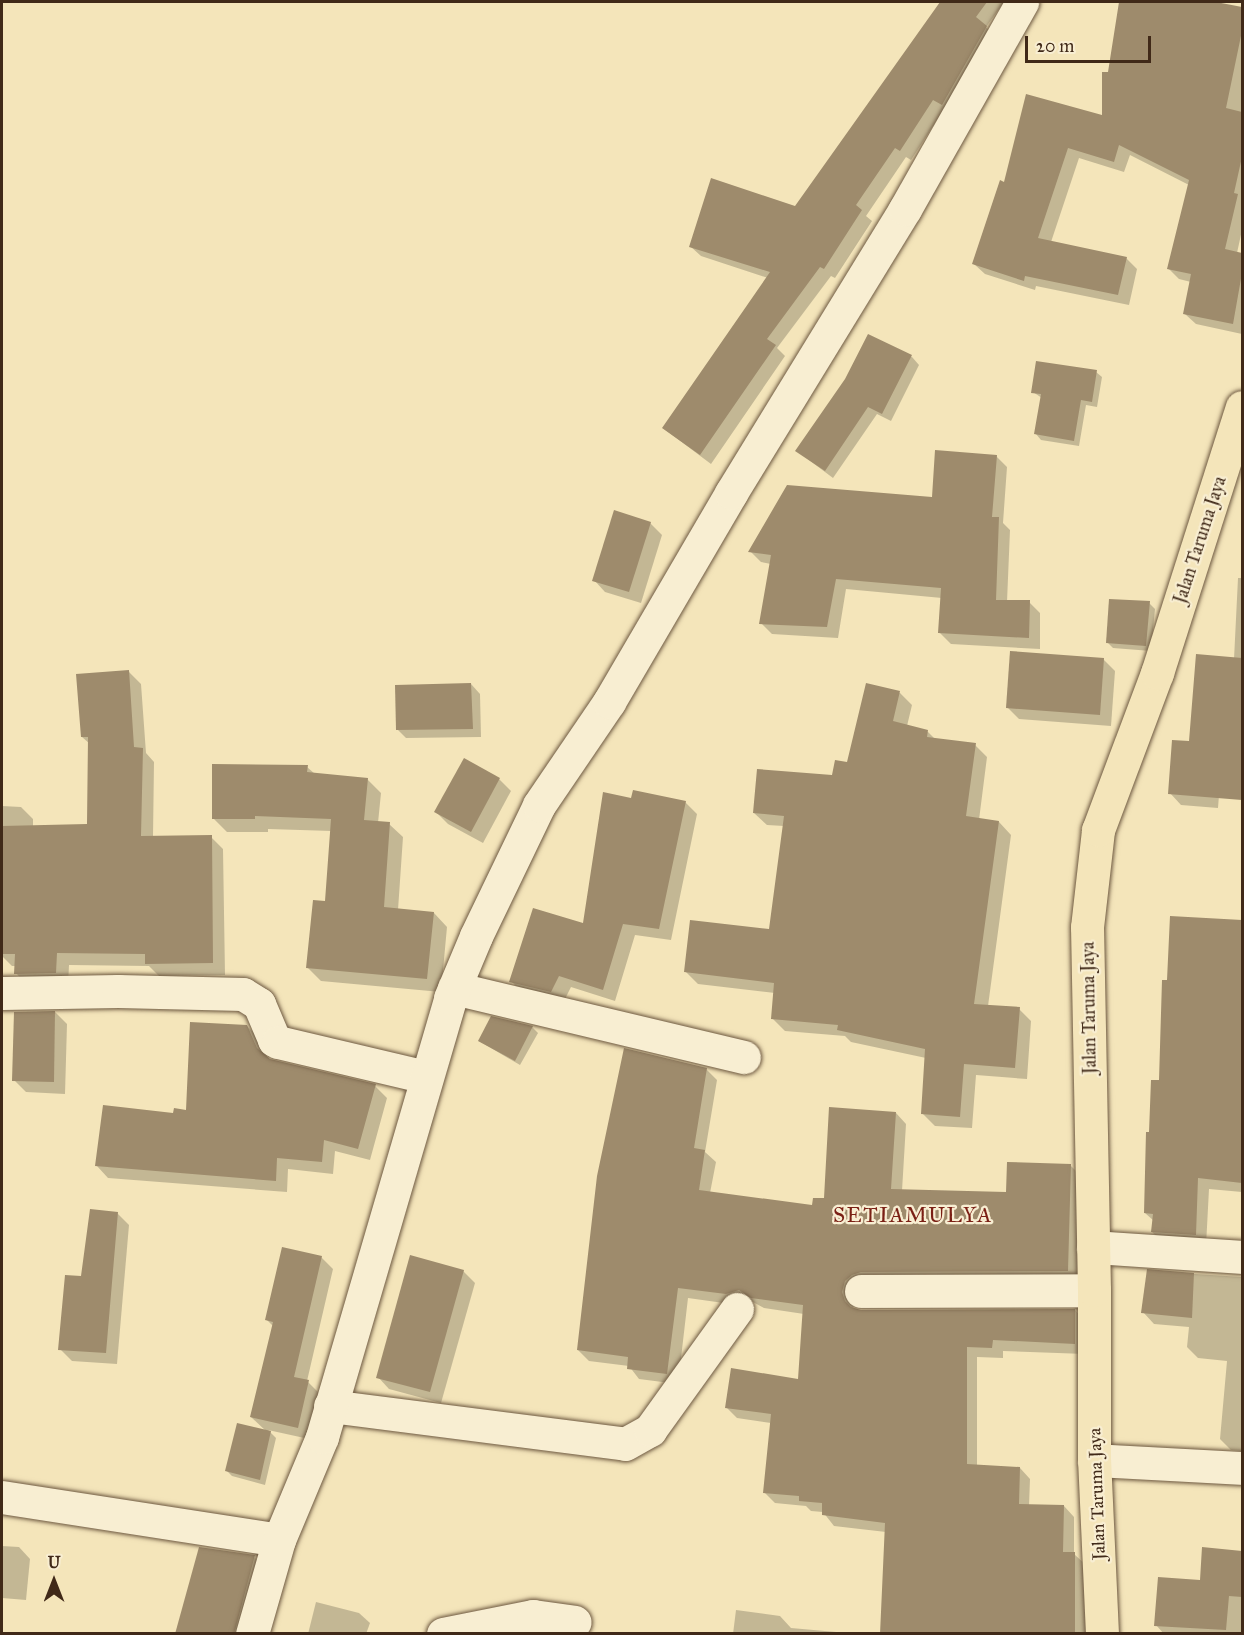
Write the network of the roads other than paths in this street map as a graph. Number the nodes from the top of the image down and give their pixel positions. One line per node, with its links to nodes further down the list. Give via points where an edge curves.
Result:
1 (1022, 2): 3 (street, via 905,209 609,702 539,805)
2 (1242, 407): 7 (main road, Jalan Taruma Jaya, via 1157,673 1098,830 1087,927)
3 (454, 988): 5 (street); 6 (street)
4 (2, 993): 6 (street, via 243,994 259,1004 278,1042)
5 (744, 1057)
6 (426, 1077): 12 (street)
7 (1093, 1247): 8 (street); 10 (main road, Jalan Taruma Jaya)
8 (1242, 1257)
9 (861, 1290): 10 (street)
10 (1094, 1290): 13 (main road, Jalan Taruma Jaya)
11 (737, 1309): 12 (street, via 650,1430 625,1444)
12 (330, 1406): 16 (street, via 322,1437)
13 (1094, 1460): 14 (street); 20 (main road, Jalan Taruma Jaya)
14 (1242, 1468)
15 (2, 1497): 16 (street)
16 (279, 1540): 18 (street)
17 (575, 1622): 19 (street, via 533,1616)
18 (256, 1632)
19 (443, 1634)
20 (1102, 1634)

